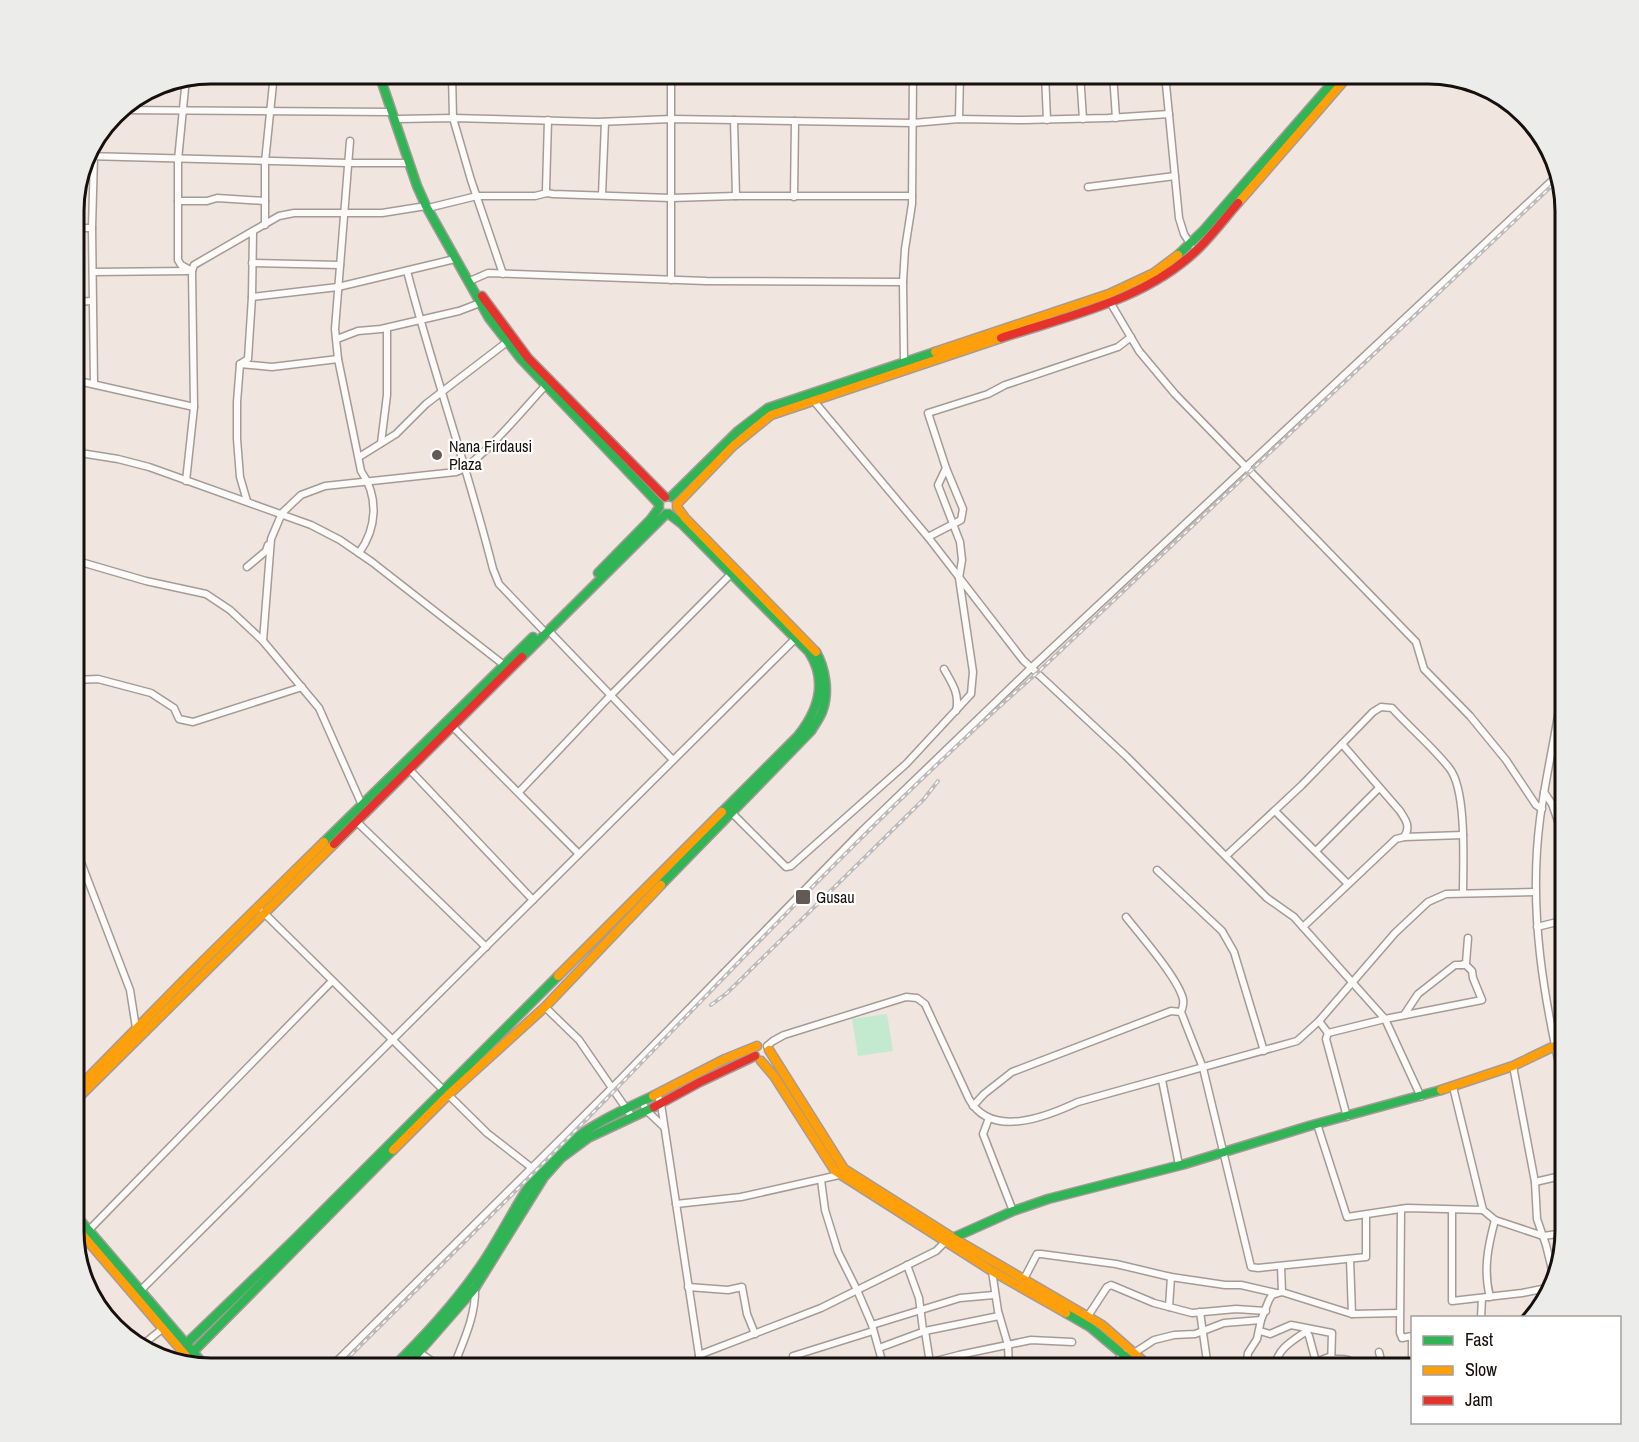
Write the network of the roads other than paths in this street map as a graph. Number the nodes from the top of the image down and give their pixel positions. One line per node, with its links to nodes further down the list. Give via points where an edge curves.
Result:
1 (273, 84): 17 (street)
2 (382, 84): 18 (street)
3 (387, 84): 22 (street)
4 (452, 84): 20 (street)
5 (671, 84): 23 (street)
6 (913, 84): 31 (street)
7 (960, 84): 24 (street)
8 (1045, 84): 28 (street)
9 (1081, 84): 25 (street)
10 (1114, 84): 21 (street)
11 (1166, 84): 19 (street)
12 (1332, 84): 32 (street)
13 (1340, 84): 32 (street)
14 (185, 87): 16 (street)
15 (135, 110): 16 (street)
16 (183, 110): 17 (street); 36 (street)
17 (270, 111): 18 (street); 37 (street)
18 (390, 112): 39 (street)
19 (1169, 114): 21 (street); 41 (street)
20 (453, 118): 22 (street); 26 (street); 46 (street)
21 (1116, 118): 25 (street)
22 (398, 119): 53 (street)
23 (671, 119): 27 (street); 30 (street); 50 (street)
24 (959, 119): 28 (street); 31 (street)
25 (1083, 119): 28 (street)
26 (548, 120): 30 (street); 44 (street)
27 (734, 120): 29 (street); 47 (street)
28 (1047, 120)
29 (795, 121): 31 (street); 49 (street)
30 (606, 122): 45 (street)
31 (913, 123): 48 (street)
32 (1299, 125): 34 (street)
33 (351, 141): 38 (street)
34 (1283, 143): 59 (street); 74 (street, via 1199,248 1149,285)
35 (97, 156): 36 (street)
36 (178, 160): 37 (street); 51 (street)
37 (265, 162): 38 (street); 52 (street)
38 (348, 163): 39 (street); 54 (street)
39 (408, 163): 53 (street)
40 (94, 164): 57 (street)
41 (1175, 176): 43 (street); 59 (street, via 1179,218)
42 (1552, 181): 93 (street)
43 (1088, 187)
44 (547, 193): 45 (street); 46 (street)
45 (602, 195): 50 (street)
46 (477, 196): 53 (street); 66 (street)
47 (736, 196): 49 (street); 50 (street)
48 (912, 196): 49 (street); 69 (street)
49 (794, 197)
50 (671, 198): 68 (street)
51 (178, 201): 52 (street); 63 (street, via 178,260)
52 (265, 201): 55 (street)
53 (429, 206): 54 (street); 60 (street); 67 (street)
54 (344, 214): 55 (street, via 294,213); 62 (street)
55 (265, 225): 58 (street)
56 (84, 228): 57 (street)
57 (92, 228): 65 (street)
58 (253, 232): 61 (street); 63 (street, via 194,264)
59 (1191, 245): 82 (street, via 1168,264 1120,290)
60 (455, 259): 64 (street); 75 (street)
61 (252, 263): 62 (street); 71 (street)
62 (340, 264): 70 (street)
63 (192, 271): 65 (street); 89 (street)
64 (407, 271): 70 (street); 76 (street)
65 (93, 272): 73 (street)
66 (503, 274): 67 (street, via 488,273); 68 (street)
67 (472, 279): 99 (street, via 528,358)
68 (671, 280): 69 (street)
69 (903, 282): 82 (street)
70 (338, 288): 71 (street); 79 (street)
71 (252, 297): 83 (street, via 248,359)
72 (84, 301): 73 (street)
73 (92, 301): 85 (street)
74 (1110, 302): 78 (street); 88 (street)
75 (480, 303): 76 (street); 80 (street)
76 (420, 321): 77 (street); 87 (street)
77 (387, 328): 79 (street, via 357,331); 90 (street, via 387,395)
78 (1131, 338): 93 (street, via 1175,394); 94 (street, via 988,394 930,412 928,416)
79 (337, 339): 81 (street)
80 (507, 342): 86 (street); 87 (street)
81 (338, 359): 83 (street, via 272,367); 92 (street)
82 (904, 362): 99 (street, via 768,408 738,431)
83 (240, 364): 98 (street, via 237,439 240,477)
84 (84, 382): 85 (street)
85 (94, 384): 89 (street)
86 (546, 385): 95 (street); 99 (street)
87 (443, 393): 90 (street); 95 (street)
88 (813, 400): 99 (street, via 781,410 752,429); 102 (street)
89 (194, 407): 96 (street)
90 (381, 443): 92 (street)
91 (84, 454): 96 (street, via 126,461)
92 (359, 457): 97 (street, via 361,471)
93 (1246, 466): 113 (street); 129 (street, via 1416,642 1424,669 1470,717)
94 (946, 468): 101 (street, via 938,485); 101 (street, via 963,509 961,519)
95 (464, 469): 97 (street); 109 (street, via 499,584)
96 (186, 481): 98 (street)
97 (369, 483): 100 (street, via 311,490); 104 (street, via 373,528)
98 (247, 501): 100 (street)
99 (668, 505): 107 (street); 109 (street); 121 (street, via 817,653 825,676 825,701 818,721)
100 (282, 513): 103 (street); 104 (street)
101 (953, 524): 102 (street); 108 (street, via 961,549)
102 (928, 537): 108 (street)
103 (271, 539): 106 (street, via 266,550); 111 (street)
104 (359, 553): 112 (street)
105 (84, 563): 111 (street, via 206,594)
106 (247, 567)
107 (731, 574): 110 (street); 117 (street)
108 (959, 578): 113 (street); 118 (street, via 973,672 969,698)
109 (545, 629): 112 (street); 117 (street); 119 (street)
110 (795, 639): 121 (street, via 815,661 820,684 815,711); 123 (street)
111 (263, 641): 116 (street)
112 (504, 665): 128 (street)
113 (1031, 668): 138 (street); 172 (street, via 854,840)
114 (944, 669): 118 (street, via 958,698)
115 (84, 680): 116 (street, via 98,679 151,693 174,708 179,718 193,722)
116 (302, 687): 128 (street, via 319,708)
117 (611, 695): 123 (street); 126 (street)
118 (956, 712): 132 (street, via 906,764 789,867)
119 (452, 726): 124 (street); 126 (street)
120 (1555, 736): 127 (street)
121 (796, 743): 132 (street); 175 (street)
122 (1342, 744): 125 (street); 131 (street); 134 (street, via 1373,712 1381,707 1392,708 1451,770)
123 (673, 760): 137 (street)
124 (409, 769): 133 (street); 144 (street)
125 (1379, 788): 135 (street, via 1408,823); 136 (street)
126 (519, 792): 137 (street)
127 (1544, 792): 129 (street); 130 (street)
128 (362, 806): 160 (street)
129 (1542, 809): 142 (street)
130 (1555, 809)
131 (1275, 811): 136 (street); 138 (street)
132 (731, 812): 155 (street)
133 (356, 821): 145 (street); 151 (street)
134 (1463, 835): 135 (street); 143 (street)
135 (1404, 837): 141 (street, via 1386,847)
136 (1316, 851): 141 (street)
137 (579, 854): 144 (street)
138 (1226, 856): 148 (street, via 1267,898)
139 (84, 870): 160 (street, via 130,990)
140 (1157, 870): 166 (street, via 1229,942)
141 (1347, 884): 148 (street)
142 (1535, 892): 143 (street); 149 (street)
143 (1463, 893): 154 (street, via 1446,894 1428,902)
144 (533, 900): 151 (street)
145 (263, 912): 153 (street); 174 (street)
146 (1126, 917): 156 (street, via 1180,992 1184,1001)
147 (1555, 922): 149 (street)
148 (1303, 927): 154 (street)
149 (1536, 927): 164 (street)
150 (1468, 938): 152 (street, via 1466,963)
151 (486, 947): 162 (street)
152 (1461, 965): 157 (street, via 1455,964 1418,994); 157 (street, via 1472,971 1482,1000)
153 (332, 981): 162 (street); 203 (street)
154 (1352, 983): 158 (street); 159 (street)
155 (545, 1007): 172 (street, via 579,1040); 175 (street)
156 (1180, 1012): 169 (street); 180 (street, via 1171,1011 1012,1072)
157 (1404, 1015): 158 (street)
158 (1385, 1019): 161 (street); 177 (street)
159 (1319, 1021): 161 (street); 166 (street, via 1297,1041)
160 (136, 1028): 171 (street)
161 (1328, 1033): 184 (street, via 1326,1039)
162 (392, 1040): 175 (street); 219 (street)
163 (757, 1046): 165 (street); 167 (street, via 754,1051); 176 (street)
164 (1555, 1046): 168 (street)
165 (768, 1048): 167 (street, via 767,1059); 180 (street, via 784,1035 906,997 917,998 925,1004); 207 (street, via 844,1169)
166 (1264, 1051): 169 (street)
167 (758, 1058): 179 (street, via 700,1082); 191 (street)
168 (1513, 1066): 173 (street); 194 (street)
169 (1203, 1068): 170 (street); 188 (street)
170 (1162, 1080): 185 (street, via 1023,1121); 189 (street)
171 (84, 1082)
172 (613, 1087): 181 (street); 190 (street)
173 (1453, 1087): 177 (street); 198 (street)
174 (84, 1092)
175 (445, 1092): 190 (street, via 487,1133); 244 (street); 247 (street)
176 (657, 1094): 178 (street); 179 (street)
177 (1421, 1097): 184 (street)
178 (642, 1102): 181 (street); 182 (street)
179 (661, 1104): 182 (street); 187 (street)
180 (973, 1106): 185 (street)
181 (627, 1108): 183 (street); 190 (street, via 580,1134)
182 (647, 1111): 183 (street); 187 (street)
183 (632, 1117): 190 (street, via 575,1146)
184 (1347, 1117): 186 (street)
185 (989, 1118): 199 (street, via 983,1134)
186 (1317, 1124): 188 (street); 200 (street, via 1345,1215)
187 (665, 1127): 195 (street)
188 (1224, 1152): 189 (street); 210 (street, via 1248,1263 1258,1268)
189 (1179, 1165): 199 (street)
190 (538, 1172): 216 (street); 256 (street); 257 (street, via 477,1273)
191 (839, 1174): 193 (street); 207 (street)
192 (1555, 1177): 194 (street)
193 (820, 1180): 195 (street, via 741,1197); 218 (street, via 834,1241)
194 (1535, 1182): 205 (street, via 1537,1219)
195 (676, 1204): 215 (street)
196 (1401, 1209): 197 (street); 200 (street); 228 (street)
197 (1452, 1210): 198 (street); 223 (street, via 1452,1301)
198 (1483, 1210): 201 (street)
199 (1013, 1211): 207 (street)
200 (1366, 1215): 208 (street, via 1366,1257)
201 (1495, 1220): 205 (street); 222 (street, via 1485,1277)
202 (84, 1224): 203 (street)
203 (89, 1230): 219 (street)
204 (1555, 1234): 205 (street)
205 (1543, 1236): 211 (street)
206 (84, 1237): 235 (street)
207 (950, 1240): 209 (street); 212 (street); 214 (street)
208 (1350, 1259): 210 (street); 229 (street)
209 (907, 1265): 218 (street); 225 (street)
210 (1281, 1266): 220 (street)
211 (1549, 1269)
212 (992, 1271): 221 (street); 250 (street, via 1090,1327)
213 (1171, 1277): 214 (street, via 1116,1264 1036,1254); 220 (street); 224 (street)
214 (1024, 1279): 231 (street)
215 (688, 1287): 240 (street, via 742,1287); 252 (street)
216 (475, 1288): 249 (street); 260 (street, via 473,1316)
217 (1540, 1289): 222 (street)
218 (857, 1290): 234 (street); 240 (street)
219 (140, 1291): 244 (street)
220 (1279, 1292): 226 (street, via 1272,1295); 229 (street)
221 (994, 1294): 225 (street, via 960,1298); 230 (street)
222 (1490, 1296): 223 (street)
223 (1482, 1298): 232 (street)
224 (1169, 1307): 227 (street); 231 (street, via 1111,1285)
225 (922, 1310): 234 (street); 237 (street)
226 (1266, 1311): 227 (street); 233 (street)
227 (1200, 1312): 238 (street)
228 (1400, 1313): 229 (street); 241 (street, via 1401,1338)
229 (1352, 1314)
230 (999, 1316): 237 (street); 245 (street)
231 (1088, 1316): 251 (street)
232 (1482, 1316)
233 (1261, 1320): 238 (street, via 1224,1323); 239 (street)
234 (872, 1328): 246 (street); 254 (street)
235 (162, 1329): 242 (street); 253 (street)
236 (1307, 1330): 239 (street, via 1291,1325 1270,1334); 270 (street); 271 (street); 272 (street, via 1332,1332)
237 (925, 1331): 246 (street); 262 (street)
238 (1204, 1331): 251 (street, via 1154,1340); 268 (street)
239 (1260, 1331): 269 (street)
240 (755, 1334): 252 (street)
241 (1411, 1336)
242 (148, 1341)
243 (1072, 1342): 245 (street, via 1043,1340)
244 (186, 1344): 247 (street)
245 (1008, 1345): 263 (street); 264 (street)
246 (879, 1348): 261 (street)
247 (193, 1352): 255 (street)
248 (1379, 1352): 273 (street)
249 (420, 1353): 258 (street); 259 (street)
250 (1123, 1353): 265 (street); 266 (street)
251 (1134, 1353): 267 (street)
252 (699, 1355)
253 (186, 1356)
254 (793, 1356)
255 (197, 1357)
256 (341, 1358)
257 (402, 1358)
258 (415, 1358)
259 (427, 1358)
260 (457, 1358)
261 (882, 1358)
262 (929, 1358)
263 (955, 1358)
264 (1009, 1358)
265 (1119, 1358)
266 (1129, 1358)
267 (1140, 1358)
268 (1207, 1358)
269 (1247, 1358)
270 (1276, 1358)
271 (1315, 1358)
272 (1331, 1358)
273 (1380, 1358)

